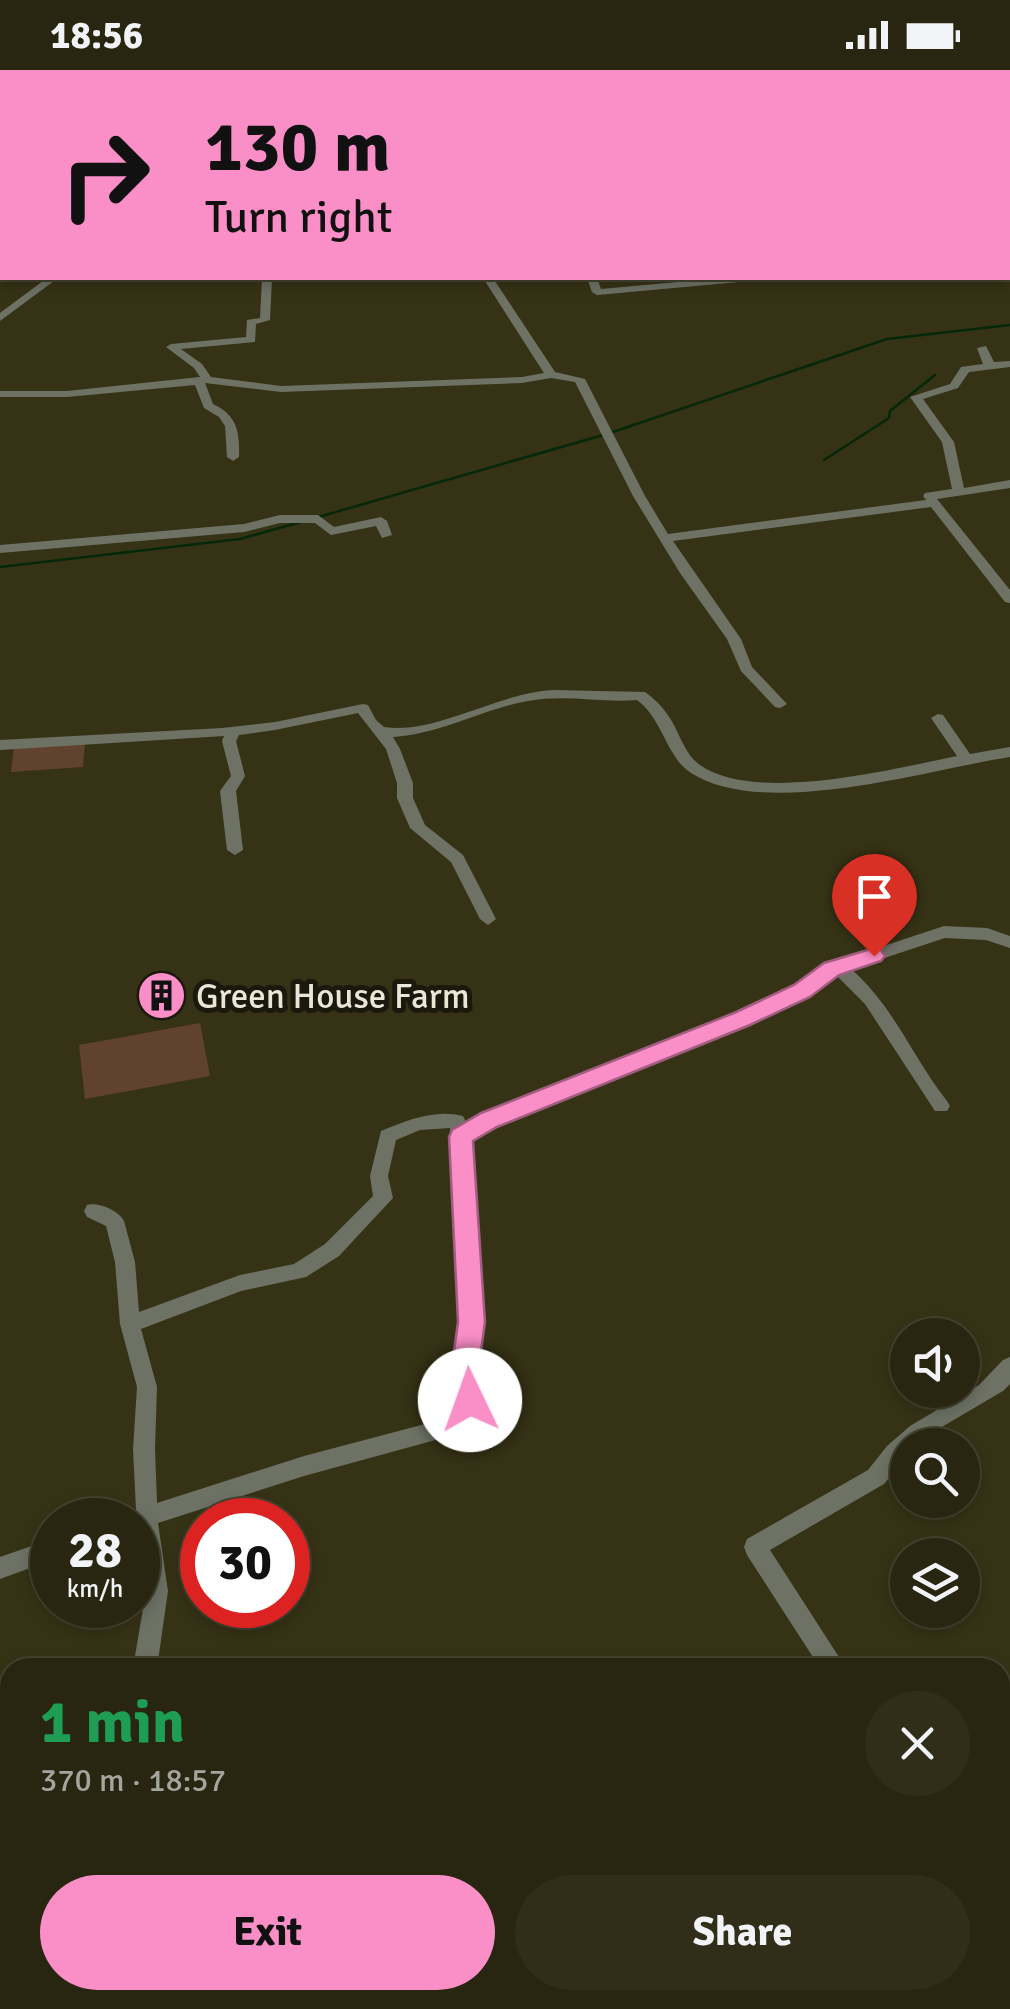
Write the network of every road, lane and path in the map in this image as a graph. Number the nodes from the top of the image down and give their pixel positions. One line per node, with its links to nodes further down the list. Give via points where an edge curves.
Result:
1 (50, 280): 6 (street)
2 (267, 280): 11 (street, via 265,320 251,322 252,340 171,348 198,366)
3 (489, 280): 10 (street)
4 (593, 280): 5 (street, via 597,292)
5 (728, 280)
6 (0, 318)
7 (982, 348): 9 (street)
8 (1010, 364): 9 (street)
9 (990, 366): 15 (street, via 964,369 954,386 916,398 948,442)
10 (552, 376): 11 (street, via 281,389); 18 (street, via 584,384)
11 (203, 380): 12 (street); 13 (street, via 208,406 225,412 234,426)
12 (0, 394)
13 (233, 457)
14 (1010, 484): 15 (street)
15 (959, 492): 16 (street, via 929,496)
16 (934, 504): 18 (street); 20 (street)
17 (386, 535): 19 (street, via 381,521 331,531 318,520 280,520)
18 (665, 538): 21 (street, via 734,639 746,668)
19 (0, 550)
20 (1010, 599)
21 (780, 704)
22 (938, 718): 27 (street)
23 (232, 731): 24 (street, via 363,708 370,725); 25 (street); 28 (street, via 238,776 228,791)
24 (384, 733): 27 (street, via 421,730 527,696 640,694 657,706 692,767 729,785 773,790); 29 (street, via 418,828 457,858)
25 (0, 744)
26 (1010, 752): 27 (street)
27 (965, 757)
28 (235, 850)
29 (488, 919)
30 (1010, 942): 31 (street, via 944,932)
31 (838, 967): 32 (street, via 886,1014); 33 (street, via 742,1019)
32 (941, 1106)
33 (460, 1137): 35 (street, via 457,1121 418,1123 388,1136 378,1176 383,1198 332,1250 299,1271 240,1283); 38 (street, via 472,1322 463,1380 476,1420)
34 (94, 1212): 35 (street, via 114,1220)
35 (130, 1324): 37 (street, via 147,1387)
36 (1010, 1366): 43 (street, via 1006,1377 977,1398 930,1422 887,1458 876,1477 755,1547)
37 (143, 1498)
38 (160, 1513)
39 (30, 1558): 40 (street)
40 (0, 1568)
41 (151, 1628): 42 (street)
42 (147, 1658)
43 (827, 1658)

